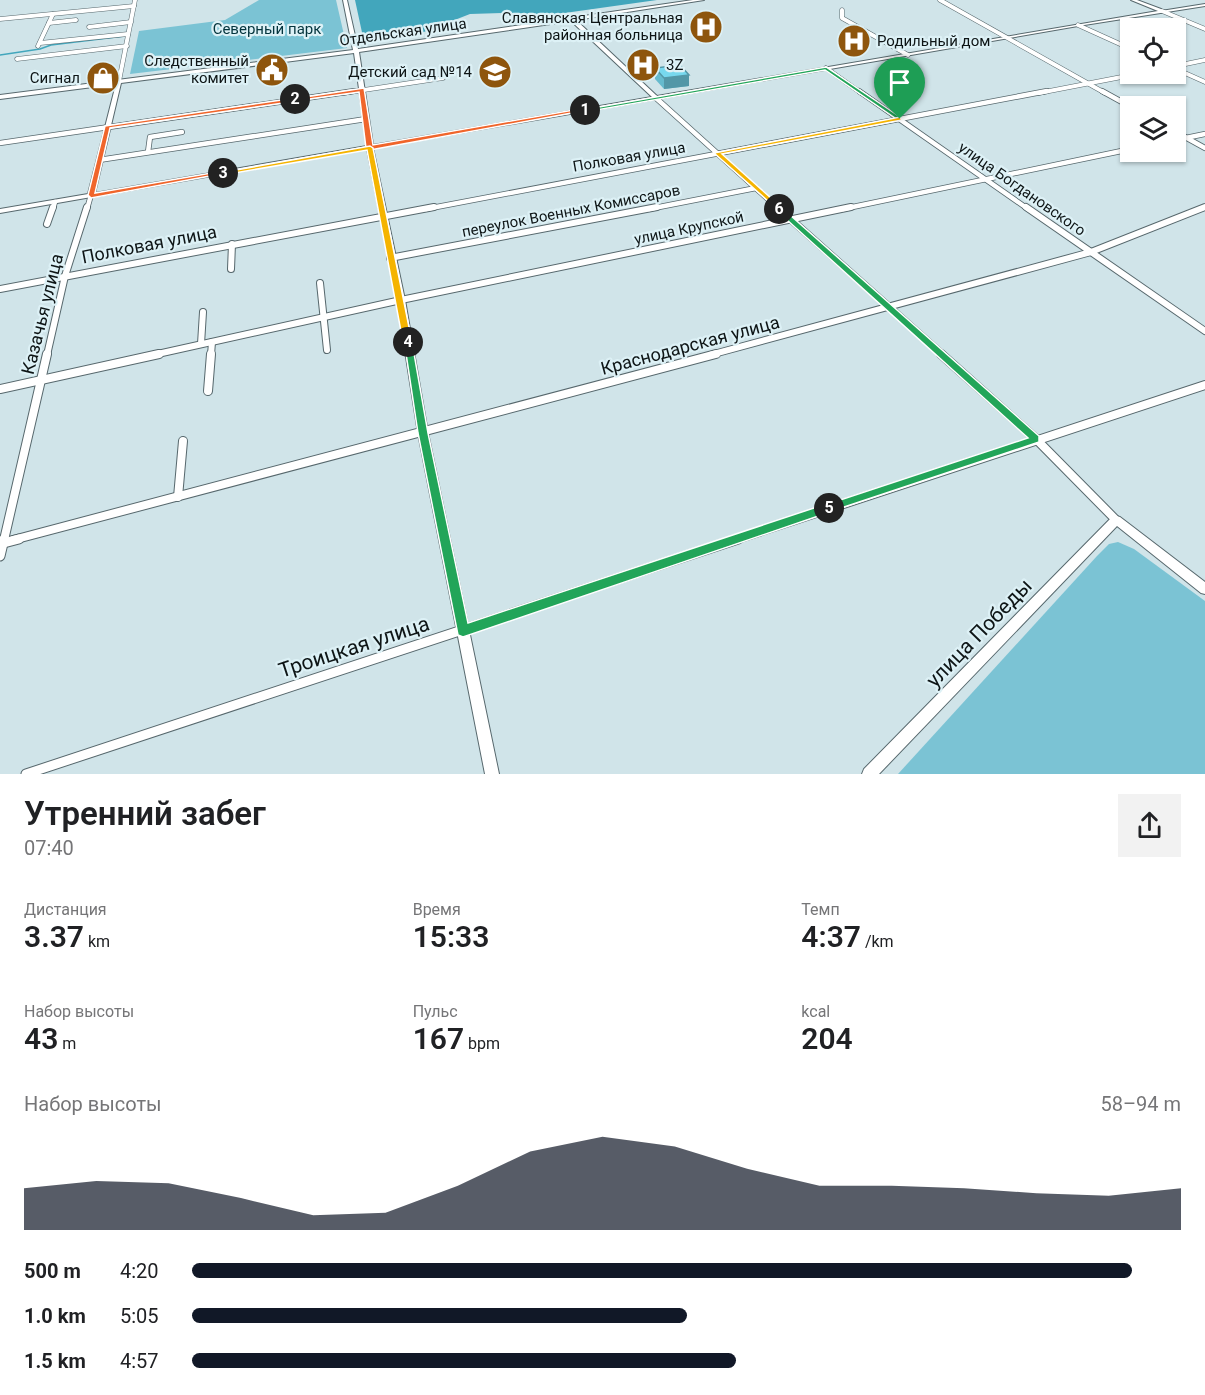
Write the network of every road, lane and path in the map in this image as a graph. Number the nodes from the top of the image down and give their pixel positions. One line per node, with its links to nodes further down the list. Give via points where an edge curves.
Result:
1 (135, 0): 7 (street)
2 (345, 0): 23 (street)
3 (702, 0): 12 (street, Отдельская улица)
4 (940, 0): 20 (street)
5 (1133, 0): 9 (street)
6 (1205, 5): 9 (street)
7 (134, 6): 10 (street); 14 (street)
8 (842, 10): 24 (street, via 842,18)
9 (1162, 11): 16 (street); 18 (street)
10 (53, 14): 11 (street); 15 (street)
11 (0, 19)
12 (572, 19): 23 (street, Отдельская улица); 37 (street)
13 (76, 20): 15 (street)
14 (131, 22): 17 (street); 19 (street)
15 (49, 23): 19 (street, via 39,45)
16 (1078, 25): 20 (street); 21 (street)
17 (89, 27)
18 (1205, 29)
19 (128, 34): 22 (street)
20 (1007, 37): 24 (street); 34 (street)
21 (1120, 44)
22 (127, 46): 25 (street); 32 (street)
23 (356, 51): 32 (street, Отдельская улица); 35 (street)
24 (908, 55): 28 (street)
25 (16, 59)
26 (1205, 60): 27 (street)
27 (1186, 65)
28 (826, 69): 37 (street); 40 (street, улица Богдановского)
29 (1186, 72): 33 (street)
30 (1120, 77): 34 (street, Полковая улица)
31 (443, 78): 35 (street)
32 (118, 81): 36 (street, Отдельская улица); 41 (street, Казачья улица)
33 (1205, 82)
34 (1087, 84): 38 (street); 40 (street, Полковая улица)
35 (362, 89): 39 (street); 41 (street)
36 (0, 97)
37 (656, 98): 46 (street); 50 (street)
38 (1120, 102)
39 (366, 119): 46 (street); 49 (street)
40 (900, 119): 50 (street, Полковая улица); 52 (street, улица Богдановского)
41 (107, 127): 45 (street); 51 (street, Казачья улица)
42 (182, 132): 49 (street, via 150,137)
43 (1205, 134): 44 (street)
44 (1187, 138): 47 (street)
45 (0, 143)
46 (370, 148): 54 (street); 58 (street)
47 (1205, 148)
48 (1120, 151): 52 (street, улица Крупской)
49 (148, 152): 51 (street)
50 (717, 153): 53 (street); 58 (street, Полковая улица)
51 (99, 160): 54 (street, Казачья улица)
52 (986, 179): 59 (street, улица Крупской); 62 (street, улица Богдановского)
53 (756, 188): 59 (street); 63 (street, переулок Военных Комиссаров)
54 (91, 195): 55 (street); 65 (street, Казачья улица)
55 (55, 202): 57 (street); 60 (street)
56 (1205, 207): 62 (street, Краснодарская улица)
57 (0, 211)
58 (382, 215): 61 (street, Полковая улица); 63 (street)
59 (792, 220): 68 (street, улица Крупской); 69 (street)
60 (47, 224)
61 (232, 244): 64 (street, Полковая улица); 65 (street, Полковая улица)
62 (1091, 252): 69 (street, Краснодарская улица); 72 (street, улица Богдановского)
63 (390, 258): 68 (street)
64 (231, 269)
65 (65, 276): 67 (street, Полковая улица); 76 (street, Казачья улица)
66 (320, 283): 71 (street)
67 (0, 289)
68 (401, 300): 71 (street, улица Крупской); 80 (street)
69 (890, 308): 80 (street, Краснодарская улица); 81 (street)
70 (203, 312): 74 (street)
71 (323, 317): 73 (street, улица Крупской); 75 (street)
72 (1205, 331)
73 (212, 342): 74 (street, улица Крупской); 79 (street)
74 (201, 344): 76 (street, улица Крупской)
75 (327, 350)
76 (42, 379): 78 (street, улица Крупской); 85 (street, Казачья улица)
77 (1205, 384): 81 (street, Троицкая улица)
78 (0, 389)
79 (208, 391)
80 (423, 433): 83 (street, Краснодарская улица); 88 (street)
81 (1036, 439): 84 (street); 88 (street, Троицкая улица)
82 (183, 441): 83 (street)
83 (178, 497): 85 (street, Краснодарская улица)
84 (1116, 520): 87 (street); 91 (street, улица Победы)
85 (2, 544): 86 (street, Казачья улица)
86 (0, 556)
87 (1205, 589)
88 (463, 631): 89 (street, Троицкая улица); 90 (street)
89 (26, 774)
90 (492, 774)
91 (869, 774)

